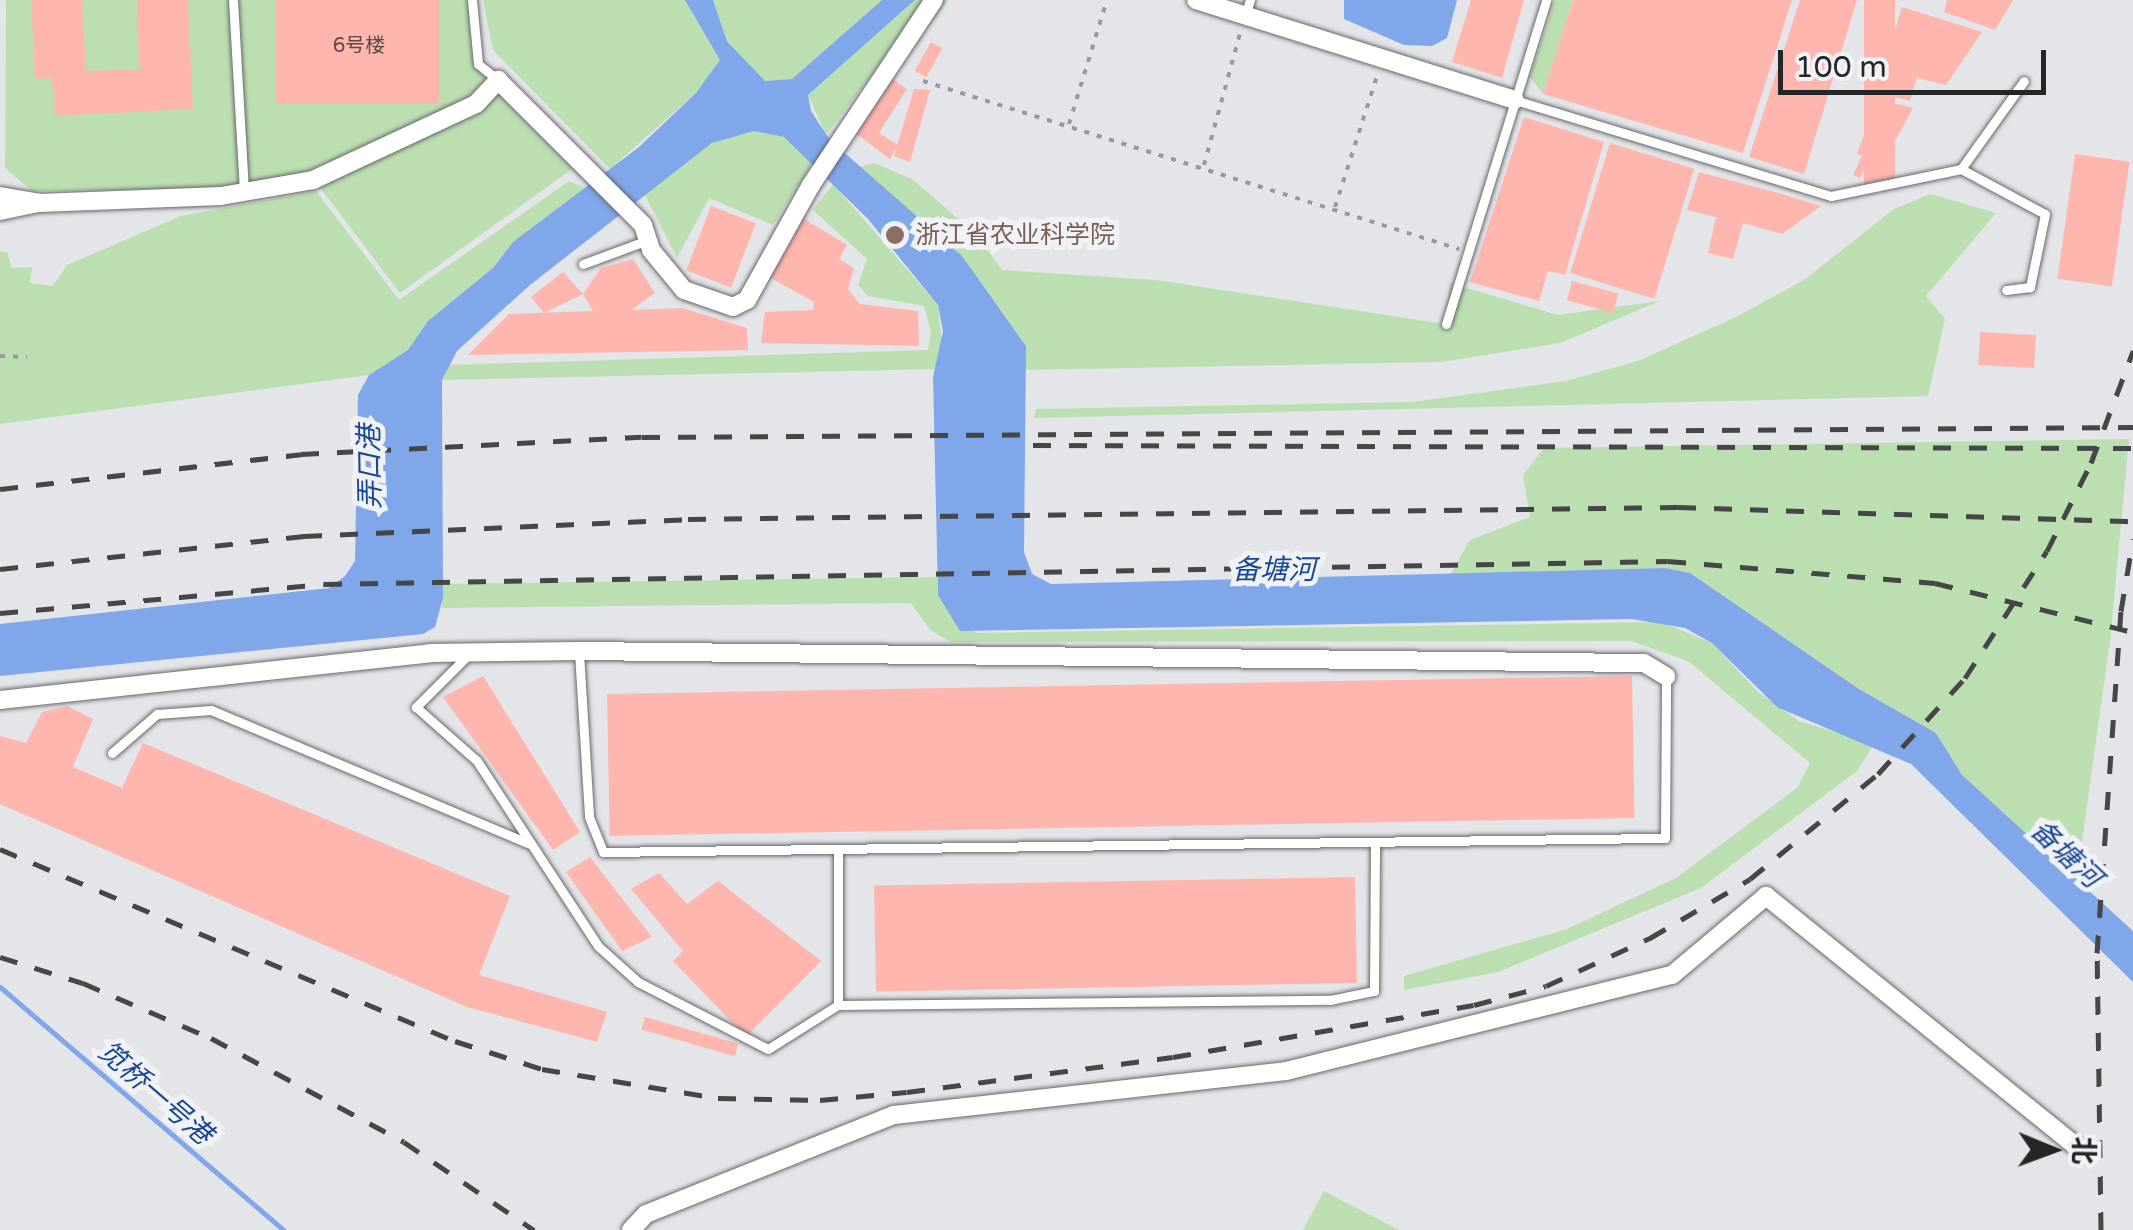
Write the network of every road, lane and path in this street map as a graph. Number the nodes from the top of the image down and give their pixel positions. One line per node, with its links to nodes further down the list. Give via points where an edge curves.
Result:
1 (233, 0): 16 (lane)
2 (472, 0): 9 (lane, via 478,64)
3 (934, 0): 21 (street, via 811,186 747,300 733,307 684,290)
4 (1107, 0): 13 (path)
5 (1196, 0): 7 (street)
6 (1546, 0): 12 (lane)
7 (1248, 8): 8 (street); 14 (path)
8 (1383, 59): 12 (street); 19 (path)
9 (498, 80): 16 (street, via 476,104 313,180); 21 (street)
10 (2024, 80): 15 (lane)
11 (923, 81): 13 (path)
12 (1515, 100): 15 (lane, via 1831,196); 22 (lane)
13 (1068, 125): 14 (path)
14 (1203, 166): 19 (path)
15 (1960, 169): 24 (lane, via 2045,214 2030,287)
16 (244, 193): 18 (street)
17 (0, 196): 18 (street)
18 (40, 203): 20 (street)
19 (1335, 208): 22 (path)
20 (0, 212)
21 (645, 232): 23 (lane)
22 (1468, 252): 25 (lane)
23 (583, 264)
24 (2006, 290)
25 (1446, 324)
26 (0, 356): 27 (path)
27 (27, 357)
28 (579, 651): 29 (street); 30 (street, via 1644,663); 35 (lane, via 589,817 604,852)
29 (470, 653): 31 (street); 34 (lane, via 416,707 476,762)
30 (1666, 676): 33 (lane, via 1665,838)
31 (0, 700)
32 (112, 753): 34 (lane, via 156,714 212,710)
33 (1375, 842): 35 (lane); 36 (lane, via 1374,991 1330,1000)
34 (532, 845): 36 (lane, via 598,946 638,982 768,1049)
35 (838, 849): 36 (lane)
36 (838, 1005)
37 (2078, 1148): 38 (street, via 1766,896 1672,975 1286,1072 894,1115 646,1214)
38 (630, 1230)

